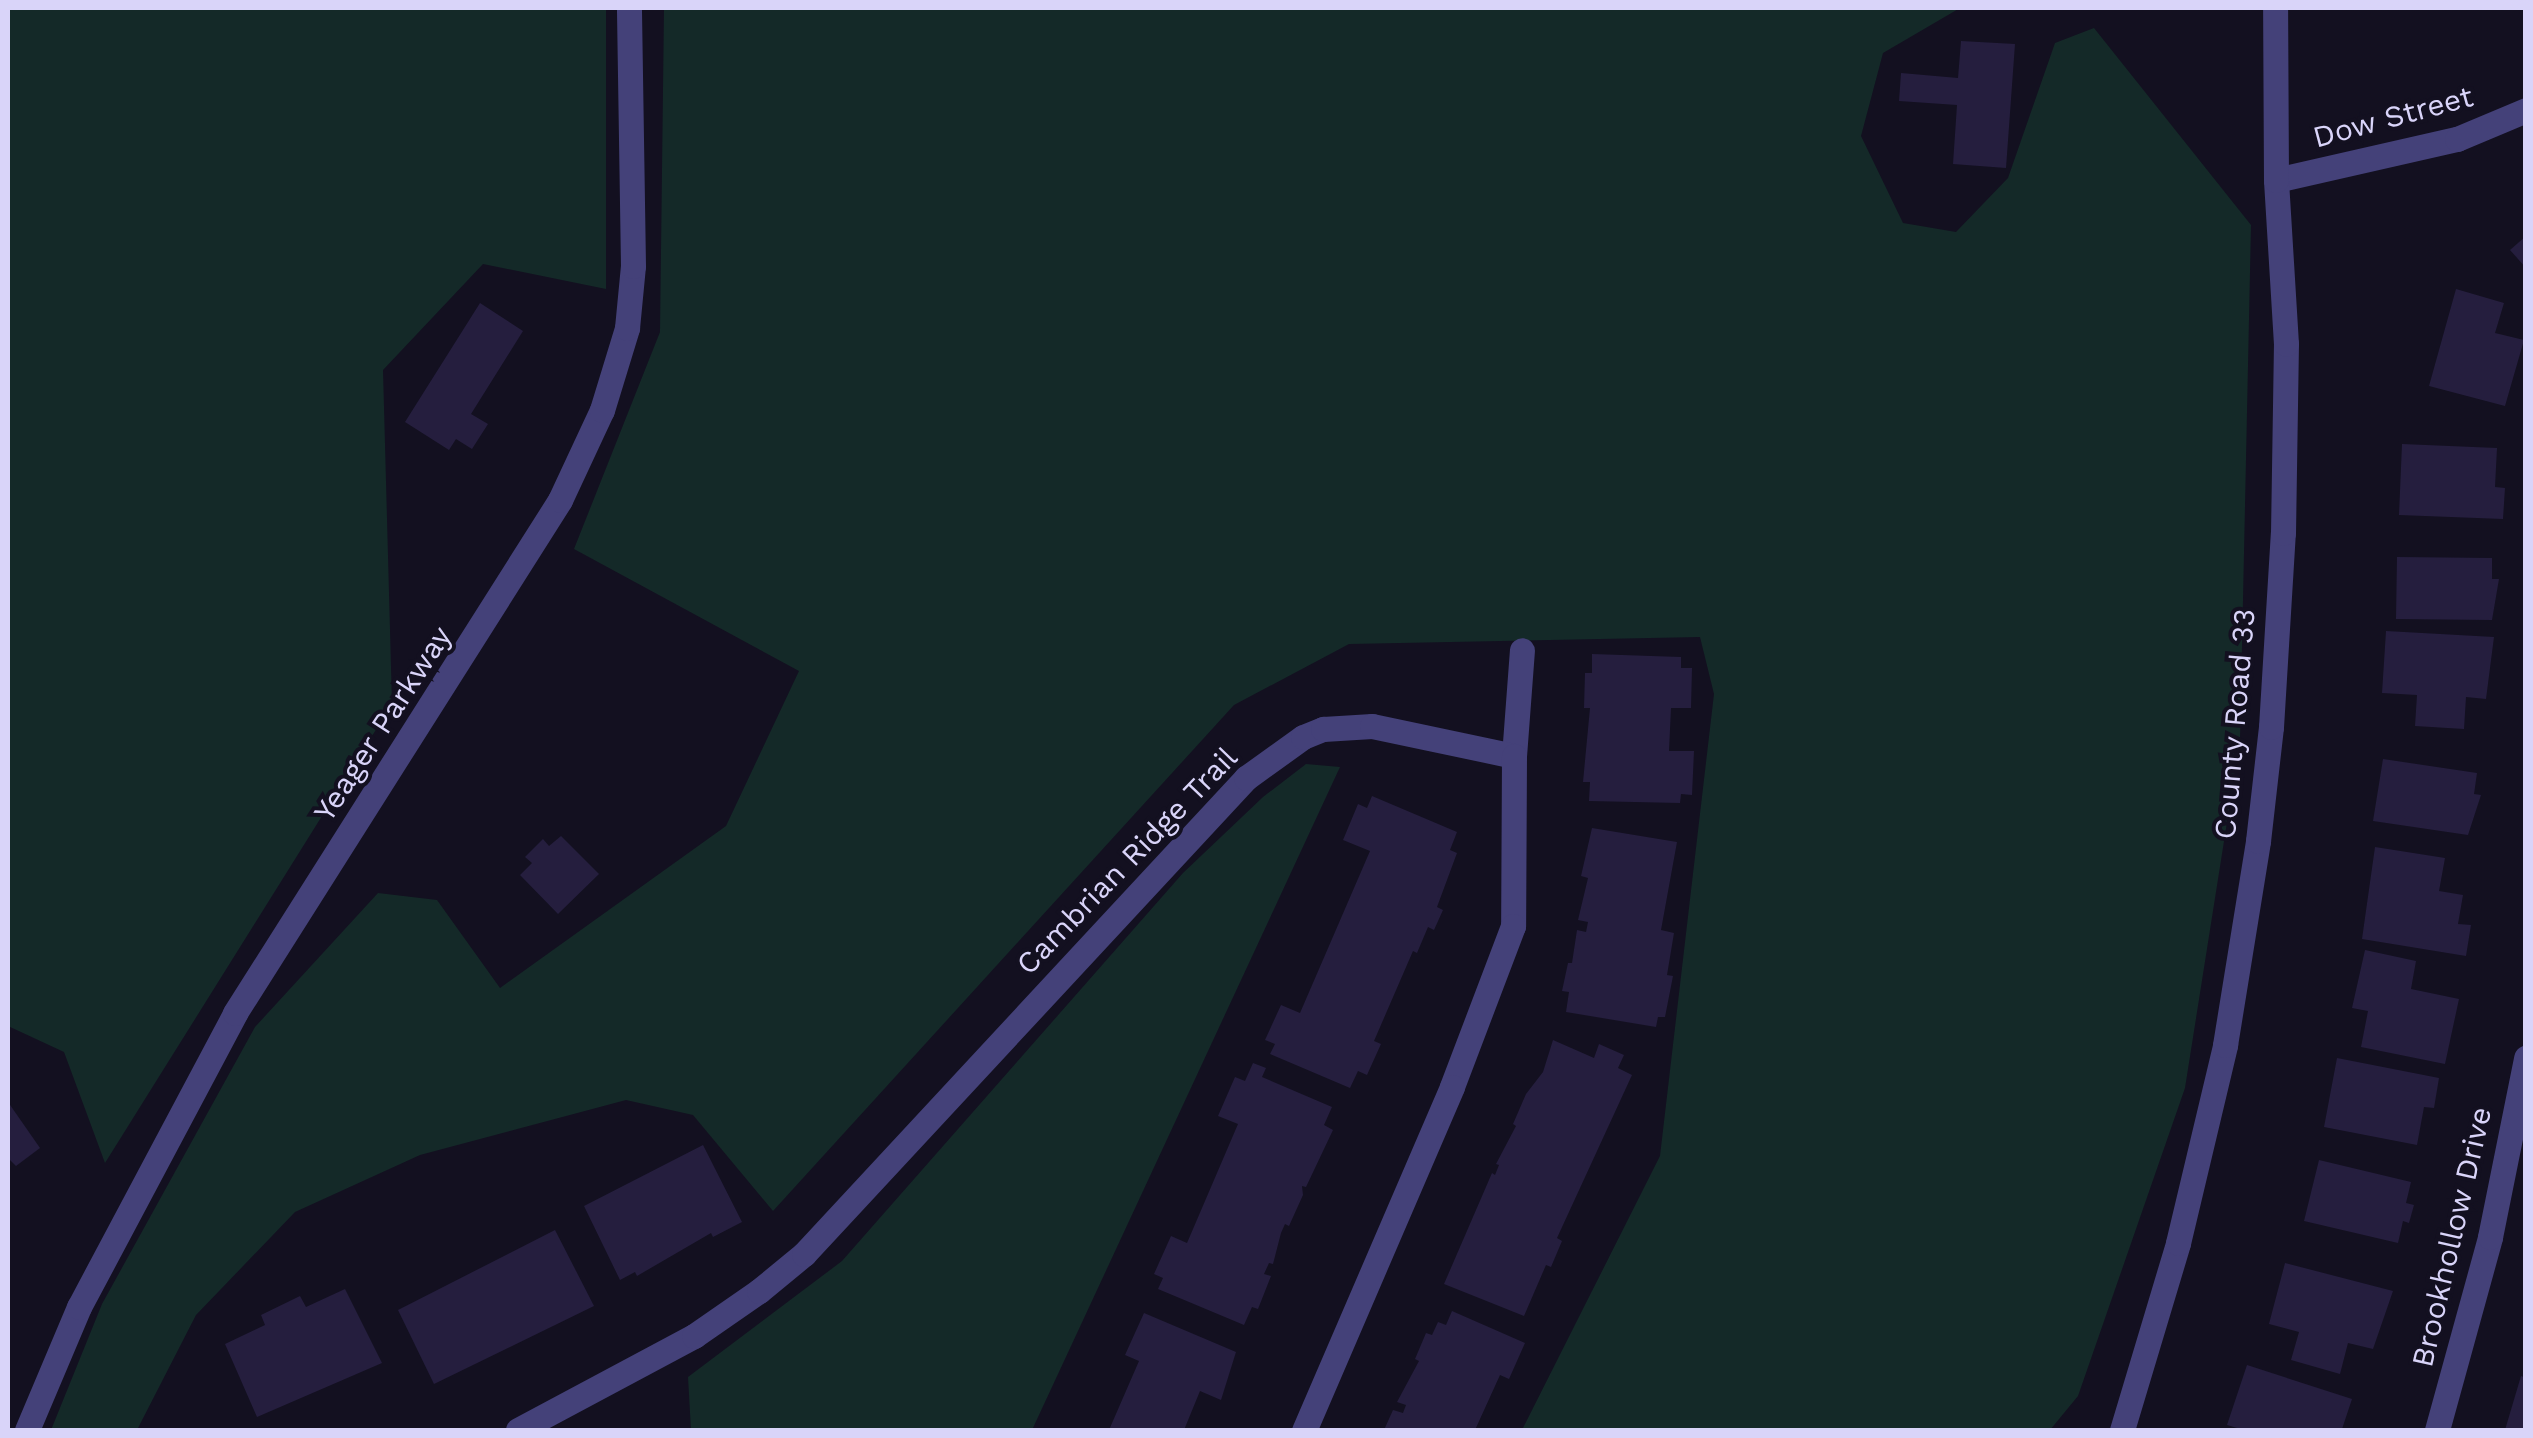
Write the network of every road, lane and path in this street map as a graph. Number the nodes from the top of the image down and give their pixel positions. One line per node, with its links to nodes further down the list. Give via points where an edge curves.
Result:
1 (630, 8): 8 (street, Yeager Parkway, via 634,266 627,328 602,410 540,533 216,1047 79,1307)
2 (2276, 8): 4 (street, County Road 33)
3 (2526, 110): 4 (street, Dow Street, via 2457,139)
4 (2276, 180): 11 (street, County Road 33, via 2286,344 2283,534 2258,841 2225,1045 2178,1243)
5 (1522, 650): 6 (street)
6 (1514, 756): 9 (street, Cambrian Ridge Trail, via 1372,726 1342,725 1303,737 1246,778 804,1254 694,1336); 10 (street, via 1516,886 1505,956)
7 (2526, 1058): 12 (street, Brookhollow Drive, via 2490,1236)
8 (27, 1430)
9 (518, 1430)
10 (1304, 1430)
11 (2122, 1430)
12 (2437, 1430)

